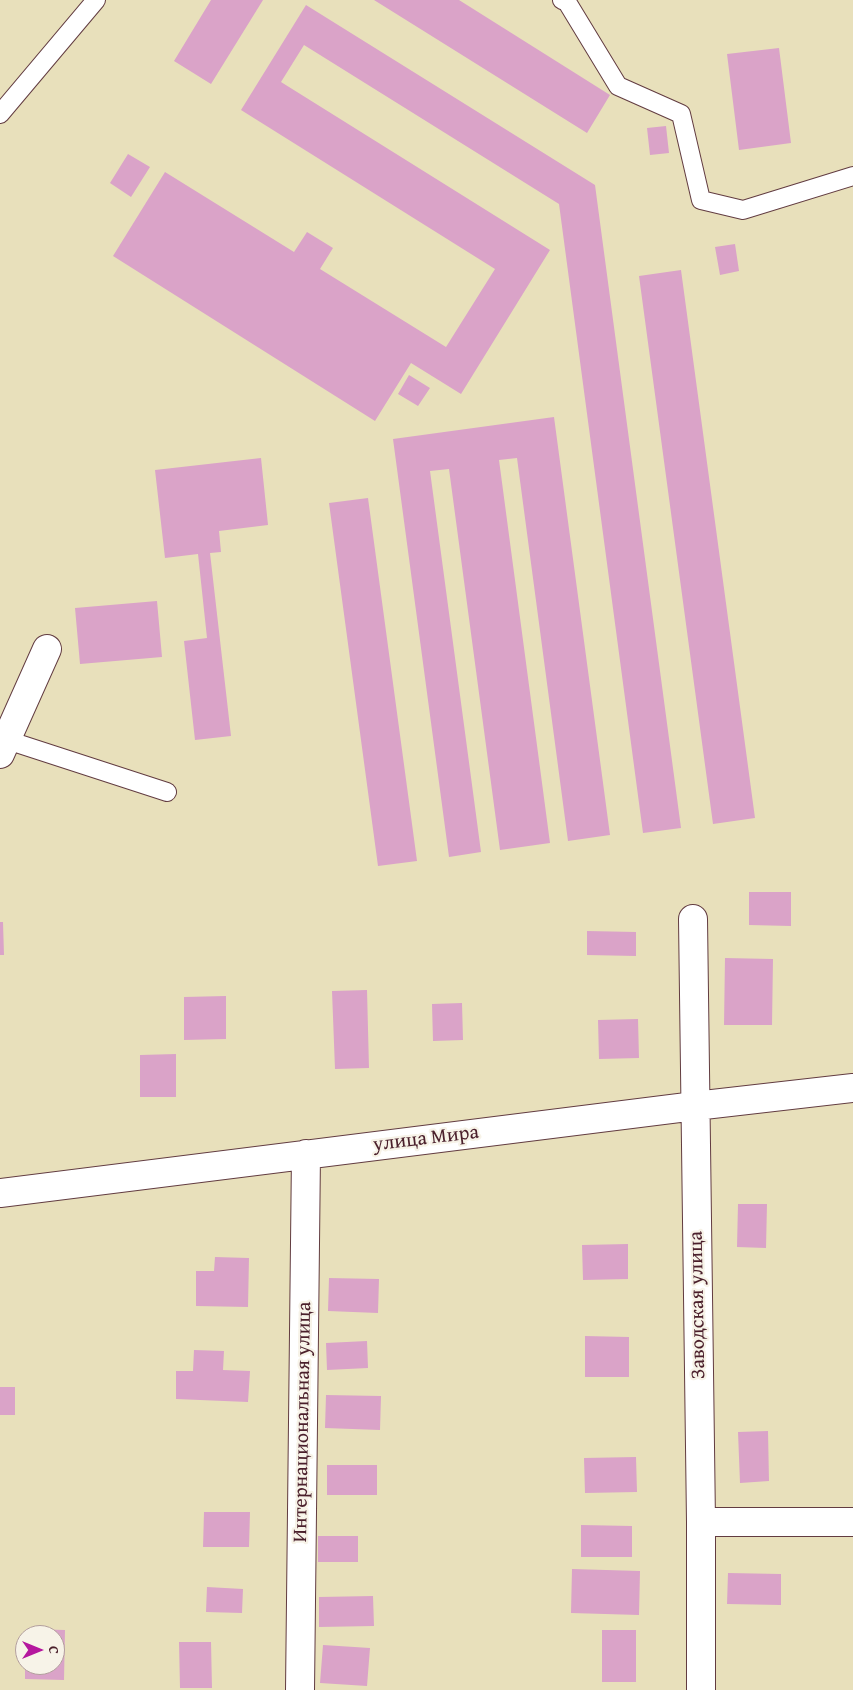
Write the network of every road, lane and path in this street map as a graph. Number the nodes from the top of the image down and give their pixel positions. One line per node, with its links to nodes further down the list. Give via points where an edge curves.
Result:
1 (96, 0): 3 (lane)
2 (562, 0): 4 (lane, via 567,2 618,86 681,114 700,200 743,210)
3 (0, 114)
4 (853, 176)
5 (47, 649): 6 (street)
6 (2, 742): 7 (lane)
7 (167, 792)
8 (693, 919): 10 (street, Заводская улица)
9 (853, 1088): 10 (street, улица Мира)
10 (695, 1106): 11 (street, улица Мира); 13 (street, Заводская улица)
11 (306, 1154): 12 (street, улица Мира); 15 (street, Интернациональная улица)
12 (0, 1192)
13 (701, 1522): 14 (street); 16 (street, Заводская улица)
14 (853, 1522)
15 (300, 1690)
16 (701, 1690)

